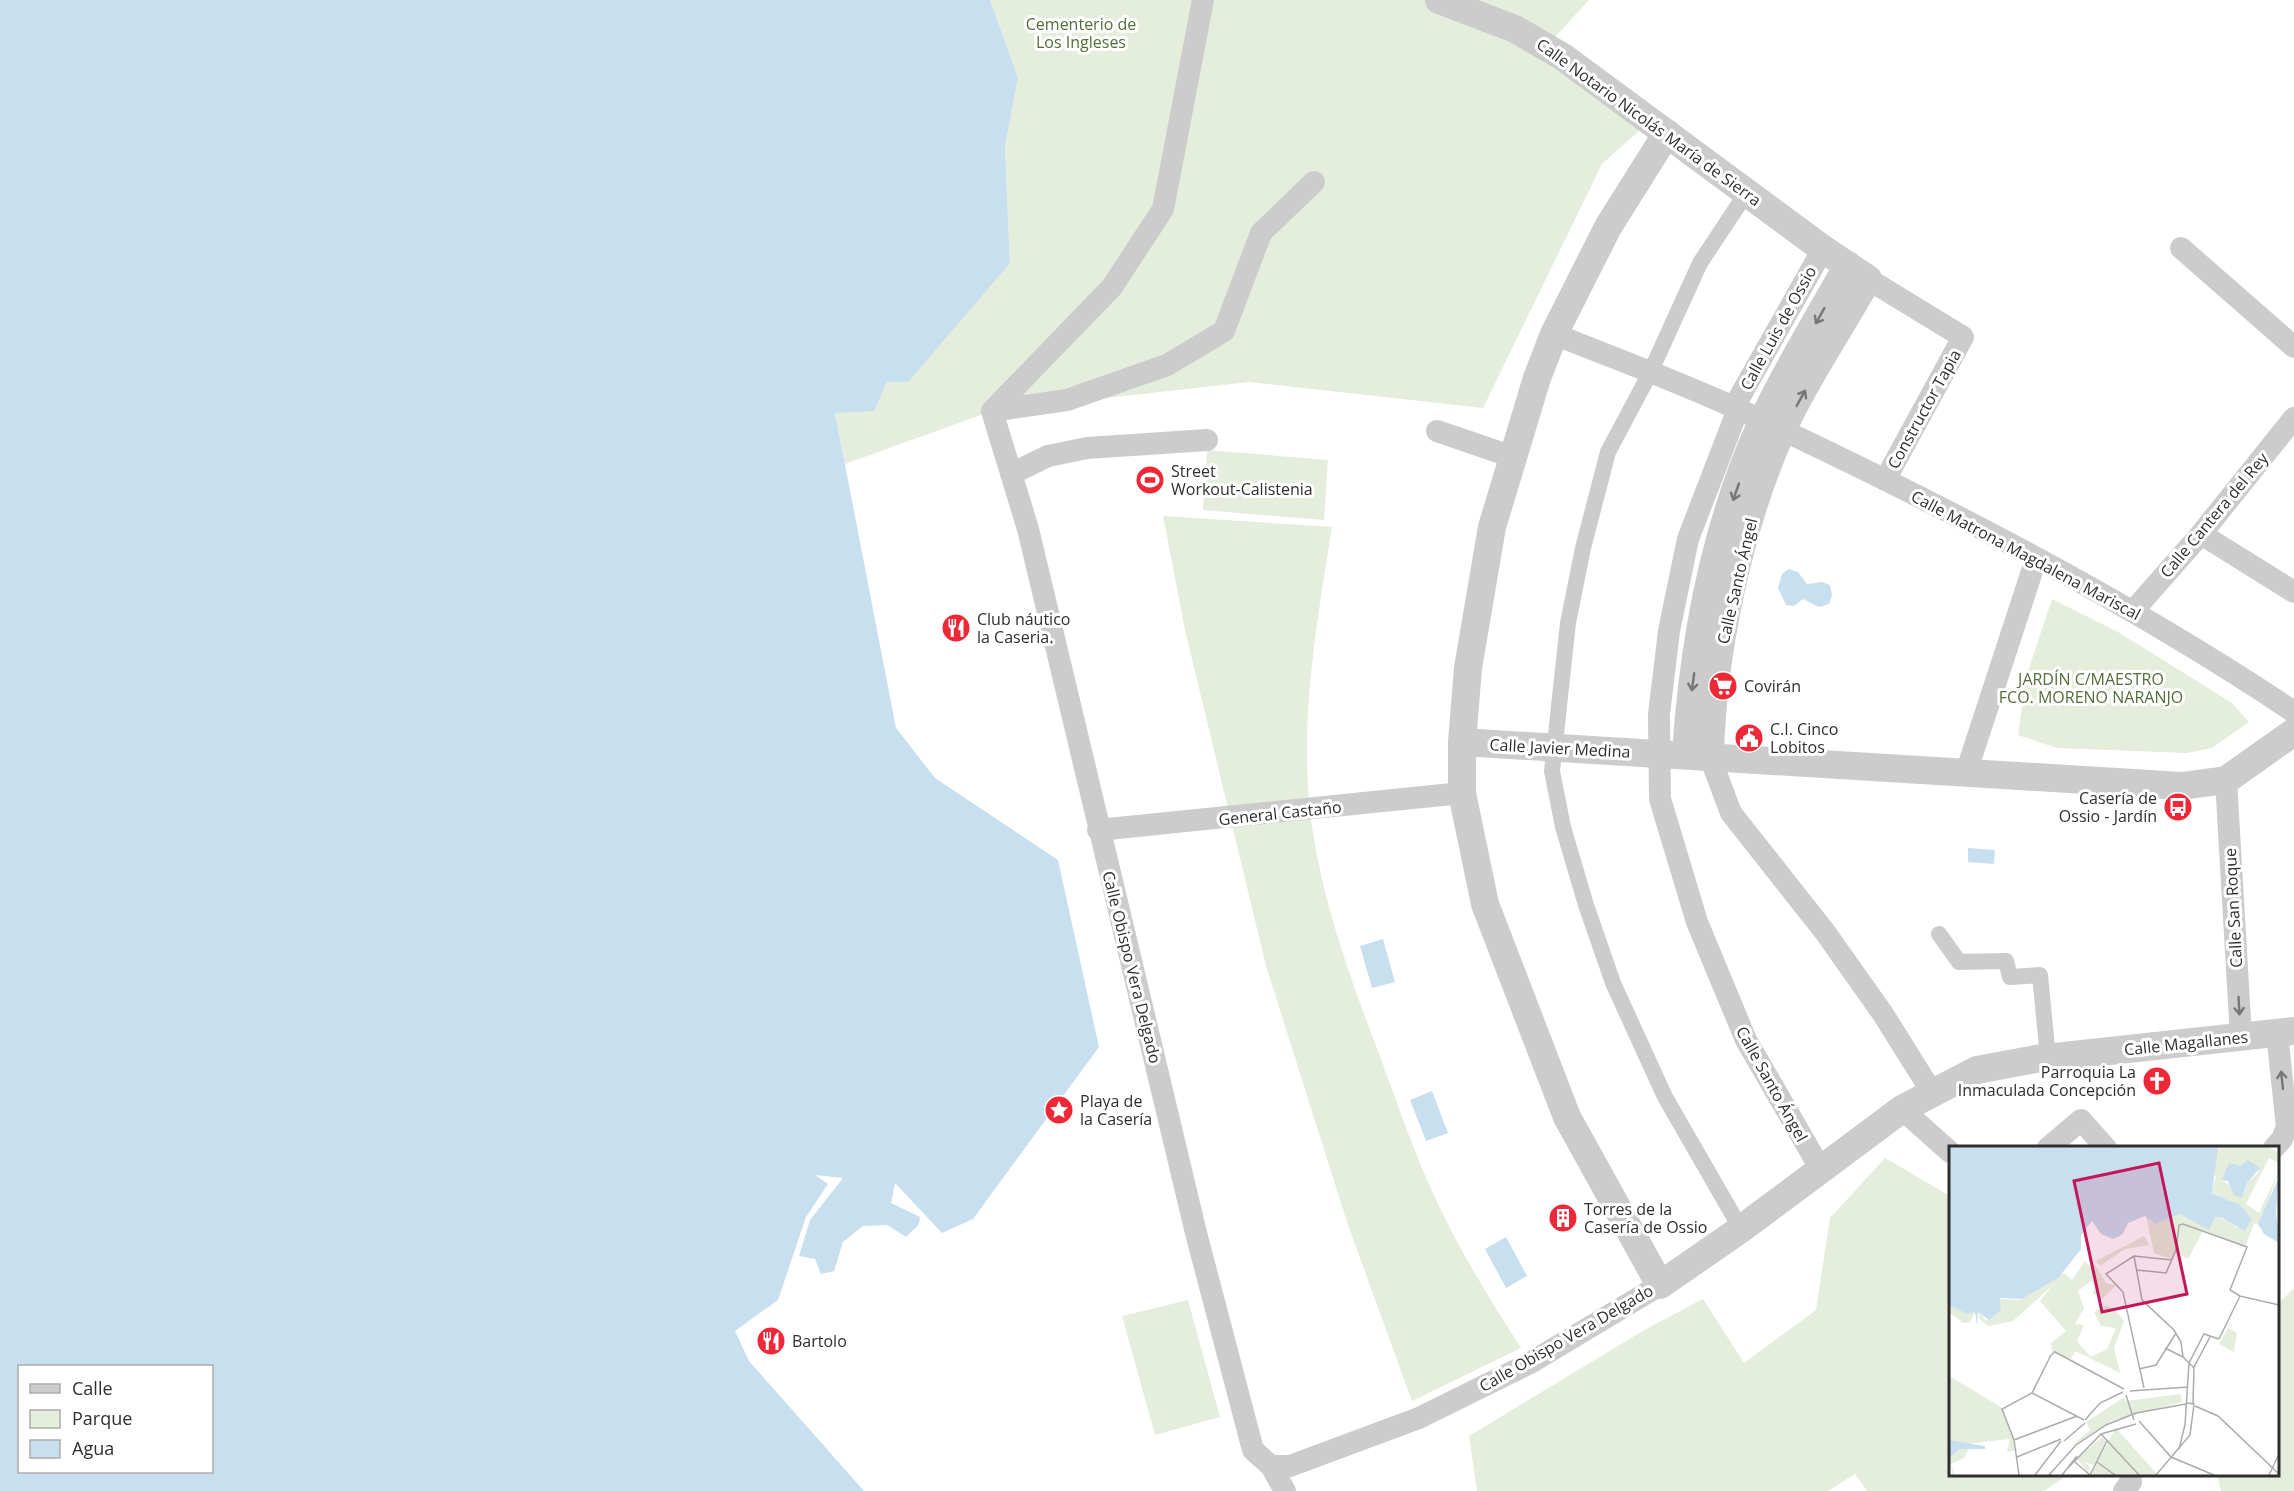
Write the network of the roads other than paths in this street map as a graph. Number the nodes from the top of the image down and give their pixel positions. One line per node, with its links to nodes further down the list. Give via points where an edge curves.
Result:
1 (1203, 0): 12 (street, via 1163,209 1112,287)
2 (1439, 0): 3 (street, Calle Notario Nicolás María de Sierra, via 1526,35 1563,57)
3 (1667, 133): 5 (street, Calle Notario Nicolás María de Sierra); 9 (street, via 1608,227)
4 (1314, 182): 12 (street, via 1261,233 1224,331 1167,365 1067,400)
5 (1747, 192): 7 (street, Calle Notario Nicolás María de Sierra); 11 (street, via 1700,263)
6 (2181, 248): 10 (street)
7 (1823, 249): 8 (street, Calle Notario Nicolás María de Sierra); 13 (street, Calle Luis de Ossio)
8 (1858, 272): 13 (street, Calle Santo Ángel); 19 (street, Constructor Tapia, via 1963,337)
9 (1554, 334): 11 (street, Calle Matrona Magdalena Mariscal); 17 (street)
10 (2294, 346)
11 (1650, 373): 13 (street, Calle Matrona Magdalena Mariscal); 27 (street, via 1608,452 1583,548 1568,623)
12 (992, 411): 18 (street, Calle Obispo Vera Delgado)
13 (1754, 417): 19 (street, Calle Matrona Magdalena Mariscal); 28 (street, Calle Santo Ángel, via 1688,539 1669,631); 29 (street, Calle Santo Ángel, via 1717,546 1699,636)
14 (2294, 418): 20 (street, Calle Cantera del Rey)
15 (1437, 431): 17 (street)
16 (1207, 440): 18 (street, via 1087,448 1048,456)
17 (1513, 457): 26 (street, via 1492,527 1478,596)
18 (1013, 473): 33 (street, Calle Obispo Vera Delgado)
19 (1886, 480): 21 (street, Calle Matrona Magdalena Mariscal)
20 (2200, 534): 22 (street); 23 (street, Calle Cantera del Rey)
21 (2036, 559): 23 (street, Calle Matrona Magdalena Mariscal); 30 (street)
22 (2294, 592)
23 (2133, 611): 24 (street, Calle Matrona Magdalena Mariscal)
24 (2294, 711)
25 (2294, 732): 31 (street)
26 (1462, 742): 27 (street, Calle Javier Medina); 32 (street)
27 (1555, 747): 28 (street, Calle Javier Medina); 46 (street, via 1552,771 1563,827 1613,983 1665,1097)
28 (1657, 753): 29 (street, Calle Javier Medina); 45 (street, Calle Santo Ángel, via 1660,799 1697,922 1746,1040)
29 (1698, 756): 30 (street, Calle Javier Medina); 38 (street, Calle Santo Ángel, via 1731,813 1825,932)
30 (1966, 772): 31 (street, Calle Javier Medina, via 2182,786)
31 (2226, 780): 36 (street, Calle San Roque, one-way to 36)
32 (1462, 793): 33 (street, General Castaño); 47 (street, via 1485,904 1534,1036 1567,1117)
33 (1098, 830): 48 (street, Calle Obispo Vera Delgado, via 1253,1450)
34 (1939, 934): 37 (street, via 1959,962 2006,961 2010,977 2040,975)
35 (2285, 1032): 36 (street, Calle Magallanes); 40 (street, one-way to 35)
36 (2241, 1036): 37 (street, Calle Magallanes)
37 (2048, 1058): 38 (street, Calle Magallanes, via 1977,1071)
38 (1933, 1094): 39 (street, Calle Magallanes)
39 (1902, 1109): 44 (street); 45 (street, Calle Magallanes)
40 (2290, 1127): 43 (street)
41 (2050, 1146): 42 (street, via 2081,1120)
42 (2104, 1146)
43 (2276, 1146)
44 (1949, 1151)
45 (1820, 1168): 46 (street, Calle Obispo Vera Delgado)
46 (1741, 1229): 47 (street, Calle Obispo Vera Delgado)
47 (1660, 1285): 48 (street, Calle Obispo Vera Delgado, via 1530,1363 1419,1418 1290,1466)
48 (1271, 1466): 50 (street)
49 (2130, 1476): 51 (street)
50 (1285, 1491)
51 (2124, 1491)

